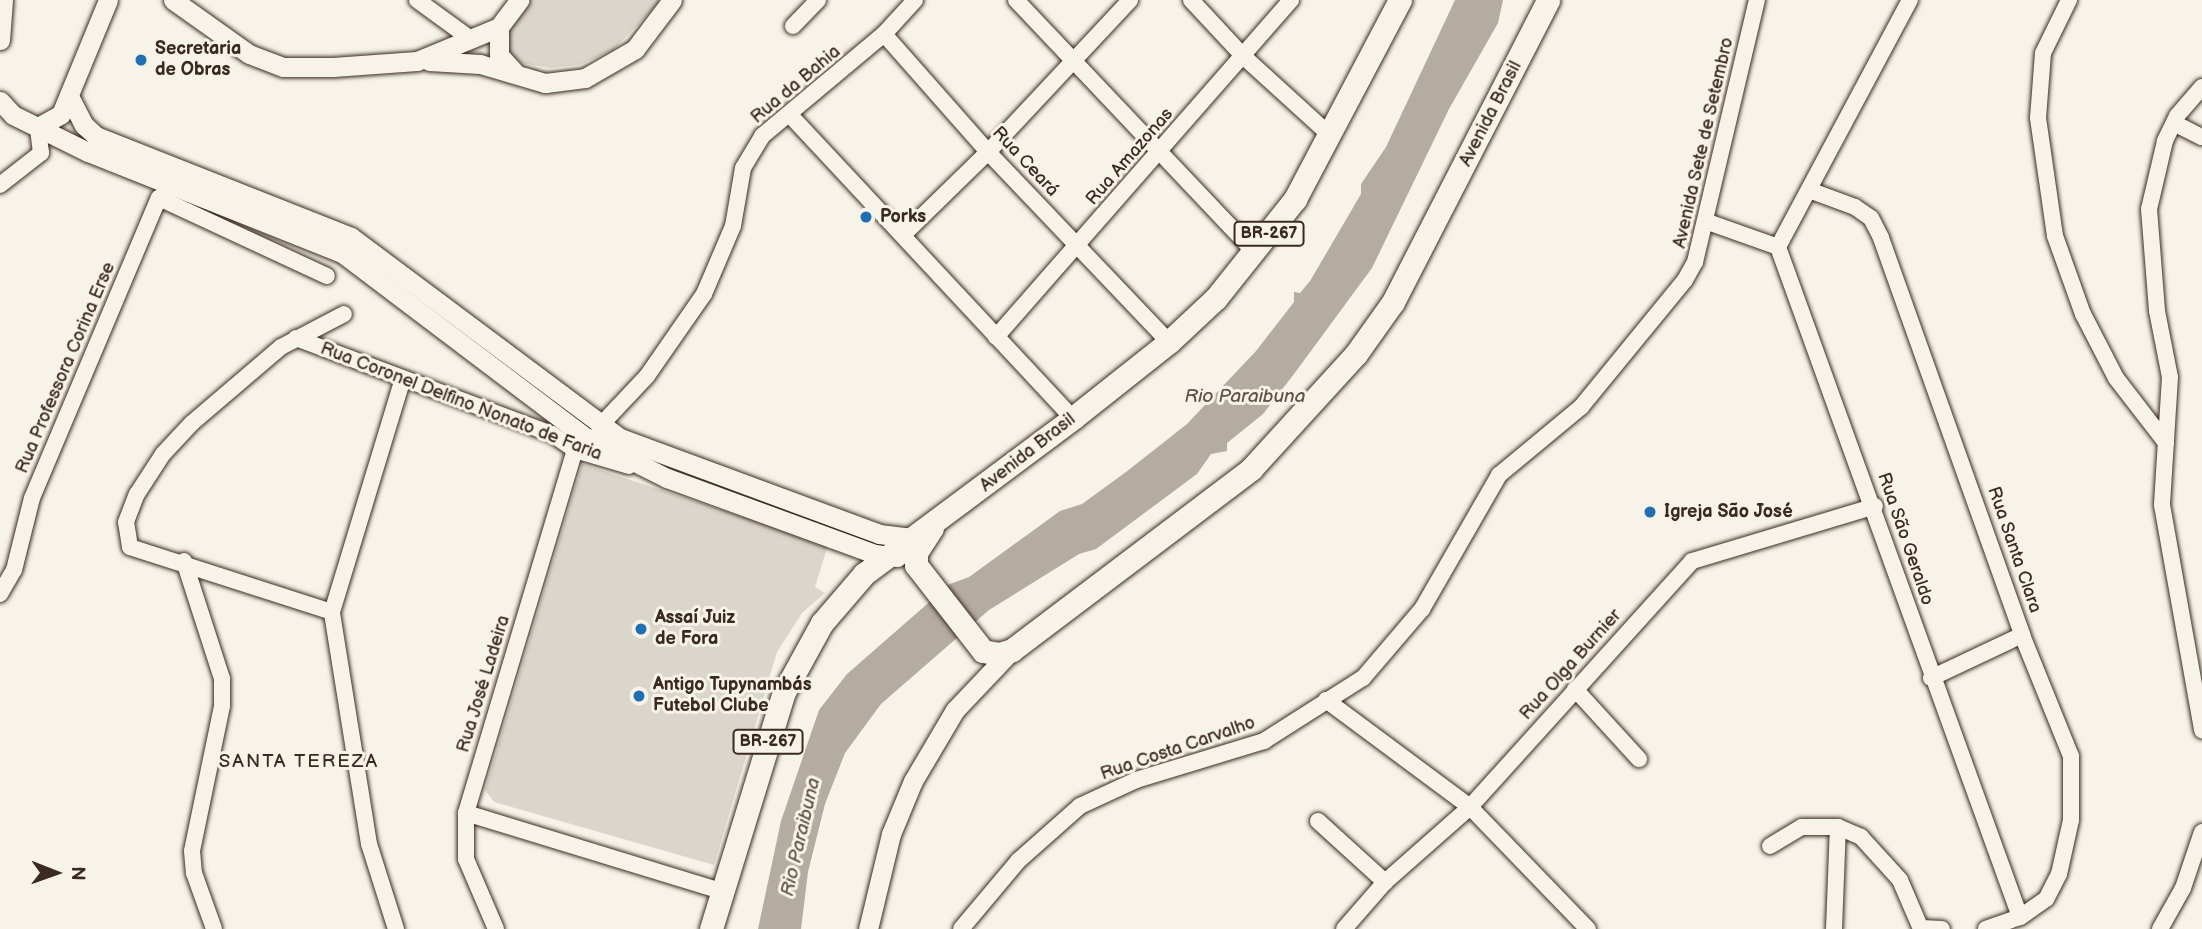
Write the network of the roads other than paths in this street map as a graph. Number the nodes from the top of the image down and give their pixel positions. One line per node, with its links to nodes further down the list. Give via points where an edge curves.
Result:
1 (3, 0): 21 (main road)
2 (108, 0): 28 (main road)
3 (173, 0): 24 (main road, via 248,54 283,67)
4 (417, 0): 18 (street)
5 (672, 0): 26 (main road, via 647,37 602,71 565,83)
6 (818, 0): 19 (street)
7 (915, 0): 20 (street, Rua da Bahia)
8 (1016, 0): 25 (street)
9 (1130, 0): 25 (street)
10 (1191, 0): 23 (street)
11 (1291, 0): 23 (street, Rua Amazonas)
12 (1400, 0): 33 (highway, Avenida Brasil / BR-267)
13 (1548, 0): 66 (highway, Avenida Brasil, via 1436,223 1362,346 1251,469)
14 (1757, 0): 40 (street, Avenida Sete de Setembro)
15 (1910, 0): 39 (street)
16 (2069, 0): 53 (street, via 2043,53 2038,118 2054,236 2083,314 2116,378)
17 (508, 14): 18 (street, via 491,27); 22 (main road); 26 (main road, via 497,47)
18 (451, 25): 22 (street)
19 (793, 26)
20 (884, 34): 30 (street, Rua da Bahia); 36 (street, Rua Ceará)
21 (0, 40)
22 (472, 40): 24 (main road); 26 (main road)
23 (1243, 56): 33 (street); 37 (street, Rua Amazonas)
24 (417, 61): 26 (main road)
25 (1072, 62): 36 (street); 37 (street)
26 (512, 70)
27 (2202, 88): 31 (street)
28 (69, 96): 32 (main road, via 61,114); 35 (main road)
29 (0, 101): 32 (main road, via 13,115)
30 (790, 115): 41 (street); 52 (street, Rua da Bahia, via 762,136 743,167 733,226 704,294 647,376)
31 (2174, 123): 34 (street); 53 (street, via 2155,170 2149,209 2155,299 2170,377)
32 (38, 127): 35 (main road); 38 (street, via 41,153)
33 (1331, 136): 44 (highway, Avenida Brasil / BR-267, via 1295,199)
34 (2202, 137)
35 (92, 144): 52 (main road, via 341,232 492,354)
36 (988, 152): 41 (street); 42 (street, Rua Ceará)
37 (1159, 152): 42 (street, Rua Amazonas); 44 (street)
38 (0, 185)
39 (1809, 190): 43 (street); 64 (street, Rua Santa Clara, via 1855,207 1871,218 1881,238)
40 (1705, 221): 43 (street); 70 (street, Avenida Sete de Setembro, via 1695,262 1662,311 1581,407 1499,475 1422,609 1363,678)
41 (904, 233): 47 (street)
42 (1077, 246): 47 (street, Rua Amazonas); 49 (street, Rua Ceará)
43 (1778, 247): 54 (street, Rua São Geraldo)
44 (1255, 253): 49 (highway, Avenida Brasil / BR-267)
45 (327, 276): 62 (street, Rua Professora Corina Erse, via 159,198 32,498 14,570)
46 (344, 314): 48 (street)
47 (996, 337): 51 (street)
48 (296, 338): 50 (street, Rua Coronel Delfino Nonato de Faria); 59 (street, via 236,383 163,454 137,494 126,522 130,547)
49 (1170, 342): 51 (highway, Avenida Brasil / BR-267)
50 (403, 379): 52 (street, Rua Coronel Delfino Nonato de Faria, via 552,434); 63 (street)
51 (1073, 418): 56 (highway, Avenida Brasil / BR-267)
52 (586, 438): 55 (main road, Rua Coronel Delfino Nonato de Faria); 55 (main road, Rua Coronel Delfino Nonato de Faria, via 667,478); 74 (street, Rua José Ladeira)
53 (2166, 443): 71 (street, via 2162,505)
54 (1875, 506): 67 (street, Rua São Geraldo); 69 (street, Rua Olga Burnier, via 1692,561)
55 (789, 510): 57 (main road, Rua Coronel Delfino Nonato de Faria); 58 (main road, Rua Coronel Delfino Nonato de Faria)
56 (937, 522): 57 (highway, Avenida Brasil / BR-267); 60 (highway, via 916,553)
57 (910, 538): 58 (highway, Avenida Brasil / BR-267)
58 (887, 555): 60 (main road, Rua Coronel Delfino Nonato de Faria); 61 (highway, Avenida Brasil / BR-267)
59 (184, 561): 63 (street); 82 (street, via 222,679 222,706 192,851 194,873)
60 (921, 570): 61 (highway, via 893,564); 65 (highway)
61 (864, 574): 80 (highway, Avenida Brasil / BR-267, via 822,623 791,676)
62 (0, 594)
63 (332, 612): 83 (street, via 369,844)
64 (2022, 635): 67 (street); 81 (street, Rua Santa Clara, via 2071,756 2074,785 2059,874 2046,900)
65 (981, 648): 66 (highway); 68 (main road, via 985,665)
66 (1012, 650): 68 (main road, Avenida Brasil)
67 (1931, 678): 81 (street, Rua São Geraldo)
68 (978, 682): 86 (main road, Avenida Brasil, via 913,781 891,834)
69 (1575, 690): 72 (street); 73 (street, Rua Olga Burnier)
70 (1326, 700): 73 (street); 87 (street, Rua Costa Carvalho, via 1264,741 1136,780 1080,806 1018,861)
71 (2202, 730)
72 (1639, 759)
73 (1470, 807): 79 (street, Rua Olga Burnier); 89 (street)
74 (466, 813): 80 (street); 84 (street, Rua José Ladeira, via 466,859)
75 (1318, 821): 79 (street)
76 (1838, 827): 78 (street, via 1802,827); 90 (street); 91 (street, via 1861,837 1882,856 1909,897)
77 (2202, 832): 94 (street, via 2183,888)
78 (1770, 846)
79 (1385, 882): 88 (street, Rua Olga Burnier)
80 (721, 891): 85 (highway, Avenida Brasil / BR-267)
81 (2020, 917): 93 (street, Rua Santa Clara)
82 (214, 929)
83 (396, 929)
84 (496, 929)
85 (711, 929)
86 (868, 929)
87 (961, 929)
88 (1344, 929)
89 (1588, 929)
90 (1834, 929)
91 (1921, 929): 92 (street)
92 (1942, 929)
93 (1986, 929)
94 (2160, 929)

